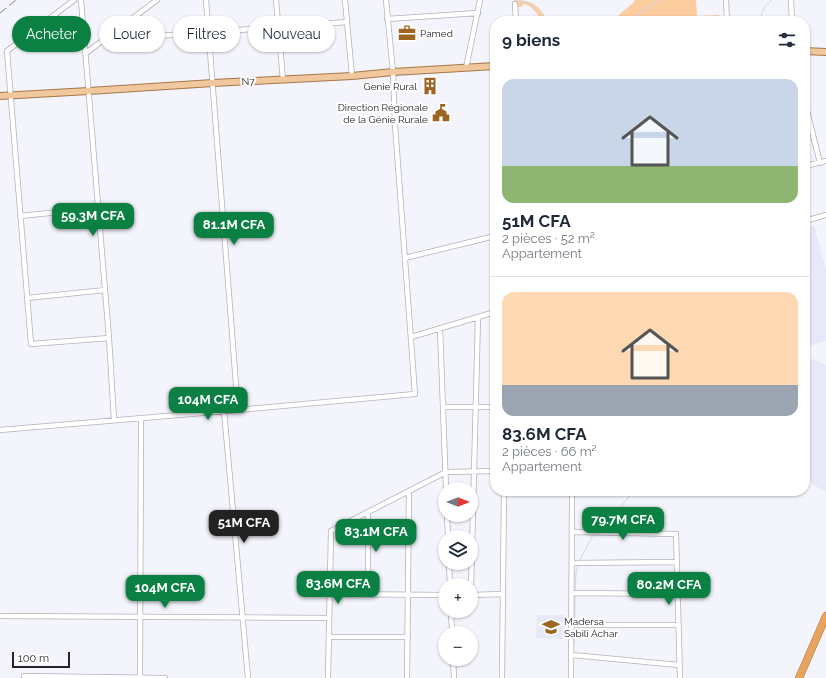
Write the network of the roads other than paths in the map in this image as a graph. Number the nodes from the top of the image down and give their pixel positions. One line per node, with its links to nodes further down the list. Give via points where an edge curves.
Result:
1 (74, 0): 37 (street, via 7,51)
2 (81, 0): 29 (street)
3 (157, 0): 13 (street)
4 (206, 0): 14 (street)
5 (276, 0): 15 (street)
6 (345, 0): 20 (street)
7 (386, 0): 19 (street)
8 (480, 0): 12 (street)
9 (726, 0): 17 (street)
10 (791, 0): 18 (street)
11 (515, 4): 16 (street)
12 (478, 13): 19 (street); 31 (street)
13 (135, 16)
14 (208, 16)
15 (277, 16)
16 (516, 16)
17 (727, 16)
18 (792, 16)
19 (387, 19): 32 (street)
20 (347, 22): 21 (street); 33 (street)
21 (335, 23)
22 (99, 43): 29 (street)
23 (826, 47): 24 (main road)
24 (810, 51)
25 (810, 51): 28 (main road)
26 (211, 52): 35 (street)
27 (280, 52): 34 (street)
28 (826, 52)
29 (86, 53): 36 (street)
30 (490, 66): 31 (main road, N7)
31 (466, 68): 32 (main road, N7)
32 (393, 72): 33 (main road, N7); 48 (street)
33 (352, 76): 34 (main road, N7)
34 (283, 80): 35 (main road, N7)
35 (213, 83): 36 (main road, N7); 59 (street)
36 (89, 91): 37 (main road, N7); 43 (street)
37 (10, 95): 38 (main road, N7); 45 (street)
38 (0, 96)
39 (810, 123): 41 (street)
40 (826, 161): 41 (street)
41 (820, 163): 42 (street)
42 (810, 165)
43 (99, 208): 45 (street); 49 (street)
44 (826, 215): 46 (street)
45 (20, 216): 50 (street)
46 (810, 220)
47 (490, 237): 48 (street)
48 (405, 258): 54 (street)
49 (105, 290): 50 (street); 55 (street)
50 (27, 298): 55 (street, via 31,344)
51 (490, 313): 52 (street)
52 (478, 317): 53 (street); 57 (street)
53 (440, 328): 54 (street); 56 (street)
54 (411, 337): 59 (street, via 415,394)
55 (109, 338): 62 (street)
56 (443, 407): 57 (street); 66 (street)
57 (476, 407): 58 (street); 64 (street)
58 (490, 407)
59 (238, 410): 60 (street)
60 (224, 411): 61 (street); 87 (street)
61 (141, 418): 62 (street); 86 (street)
62 (114, 420): 63 (street)
63 (0, 430)
64 (474, 471): 65 (street); 66 (street); 75 (street)
65 (490, 471)
66 (446, 472): 67 (street); 68 (street)
67 (446, 482)
68 (409, 491): 71 (street); 81 (street)
69 (504, 496): 79 (street)
70 (572, 496): 72 (street)
71 (368, 512): 77 (street, via 331,531); 78 (street)
72 (572, 532): 73 (street, via 676,534); 74 (street)
73 (676, 562): 74 (street); 80 (street)
74 (572, 563): 76 (street)
75 (471, 578)
76 (572, 593): 80 (street); 89 (street)
77 (330, 594): 78 (street); 88 (street)
78 (368, 594): 81 (street)
79 (503, 594): 83 (street); 103 (street)
80 (677, 594): 90 (street)
81 (408, 595): 82 (street); 92 (street)
82 (438, 595)
83 (478, 595)
84 (0, 616): 86 (street)
85 (826, 616): 106 (highway)
86 (140, 617): 87 (street); 97 (street)
87 (243, 617): 88 (street); 99 (street)
88 (329, 618): 91 (street)
89 (572, 625): 90 (street); 93 (street)
90 (678, 625): 94 (street)
91 (329, 637): 92 (street); 100 (street)
92 (408, 637): 101 (street)
93 (572, 655): 94 (street); 104 (street)
94 (679, 665): 105 (street)
95 (453, 666): 102 (street)
96 (24, 676): 97 (street)
97 (140, 678): 98 (street)
98 (165, 678)
99 (248, 678)
100 (328, 678)
101 (407, 678)
102 (454, 678)
103 (502, 678)
104 (571, 678)
105 (680, 678)
106 (799, 678)

